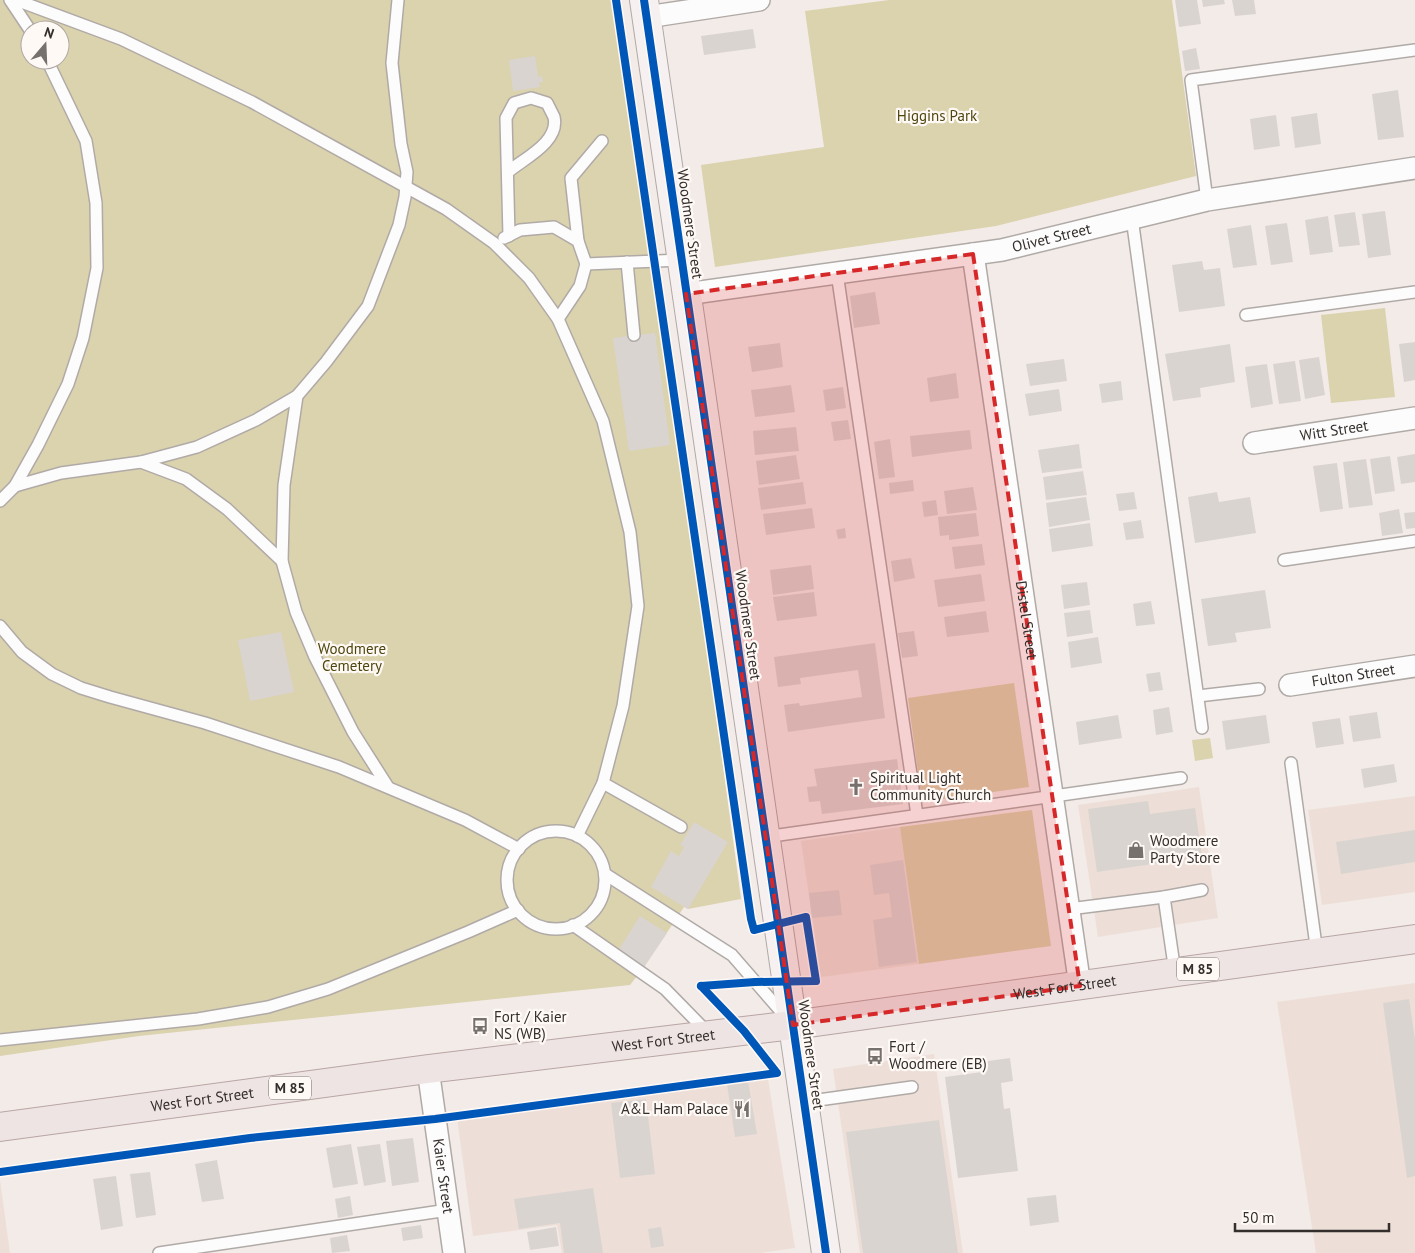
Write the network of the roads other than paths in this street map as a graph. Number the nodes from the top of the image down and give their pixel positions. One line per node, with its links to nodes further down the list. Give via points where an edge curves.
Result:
1 (10, 0): 6 (lane)
2 (16, 0): 12 (lane, via 121,39 252,102)
3 (398, 0): 12 (lane, via 392,63)
4 (759, 0): 5 (street)
5 (645, 8): 19 (street, Woodmere Street)
6 (23, 20)
7 (1415, 50): 13 (lane, via 1191,80)
8 (51, 70): 32 (lane, via 86,141 96,203 97,268 83,338 68,384)
9 (602, 141): 16 (lane, via 571,178)
10 (1415, 168): 13 (street, Olivet Street)
11 (508, 172): 11 (lane, via 551,136 554,119 547,103 531,98 514,103 506,118); 15 (lane)
12 (405, 186): 17 (lane, via 446,209); 28 (lane, via 400,225 368,306)
13 (1207, 200): 14 (street, Olivet Street)
14 (1132, 218): 18 (street, Olivet Street, via 1002,250); 41 (lane)
15 (509, 236): 16 (lane, via 520,230 554,227); 17 (lane)
16 (578, 241): 21 (lane)
17 (494, 243): 26 (lane, via 529,278)
18 (973, 254): 22 (street, Olivet Street); 47 (street, Distel Street)
19 (681, 260): 20 (lane); 24 (street, Woodmere Street)
20 (626, 262): 21 (lane); 27 (lane)
21 (586, 264): 26 (lane, via 580,286)
22 (837, 273): 24 (street, Olivet Street); 48 (lane)
23 (1415, 292): 25 (lane)
24 (686, 294): 51 (street, Woodmere Street)
25 (1246, 314)
26 (558, 319): 45 (lane, via 603,421 630,532 638,606 623,706)
27 (634, 336)
28 (297, 396): 31 (lane, via 256,420 197,447); 36 (lane, via 284,485)
29 (1415, 418): 30 (street, Witt Street)
30 (1254, 443)
31 (141, 462): 32 (lane, via 61,473); 36 (lane, via 186,479 227,508)
32 (15, 486): 33 (lane)
33 (0, 501)
34 (1415, 541): 35 (lane)
35 (1284, 560)
36 (282, 561): 46 (lane, via 296,612 315,658 353,732)
37 (0, 626): 46 (lane, via 22,652 52,674 81,688 205,723 339,767)
38 (1415, 666): 39 (street, Fulton Street)
39 (1290, 685)
40 (1259, 689): 41 (lane)
41 (1198, 696): 42 (lane)
42 (1202, 728)
43 (1290, 763): 60 (lane)
44 (1181, 778): 47 (lane)
45 (603, 783): 49 (lane); 50 (lane)
46 (388, 787): 52 (lane, via 465,820)
47 (1052, 795): 48 (lane); 56 (street, Distel Street)
48 (917, 815): 51 (lane)
49 (682, 827)
50 (577, 836): 52 (lane, via 554,831 538,834); 53 (lane, via 597,852)
51 (766, 837): 63 (street, Woodmere Street)
52 (518, 849): 57 (lane, via 508,870 508,886)
53 (605, 874): 58 (lane, via 602,898 594,912); 63 (lane, via 732,955)
54 (1202, 890): 55 (lane)
55 (1164, 897): 56 (lane); 61 (lane)
56 (1069, 909): 62 (street, Distel Street)
57 (518, 910): 58 (lane, via 535,924 550,928); 65 (lane, via 328,989 268,1007 198,1019)
58 (573, 925): 64 (lane, via 665,989)
59 (1415, 940): 60 (main road, West Fort Street / M 85)
60 (1316, 953): 61 (main road, West Fort Street / M 85)
61 (1175, 972): 62 (main road, West Fort Street / M 85)
62 (1080, 986): 63 (main road, West Fort Street / M 85)
63 (793, 1025): 64 (main road, West Fort Street / M 85); 68 (street, Woodmere Street)
64 (709, 1035): 66 (main road, West Fort Street / M 85)
65 (0, 1040)
66 (428, 1069): 69 (main road, West Fort Street / M 85); 70 (street, Kaier Street)
67 (912, 1087): 68 (lane)
68 (804, 1102): 73 (street, Woodmere Street)
69 (0, 1127)
70 (448, 1210): 71 (lane); 72 (street, Kaier Street)
71 (159, 1253)
72 (454, 1253)
73 (826, 1253)

